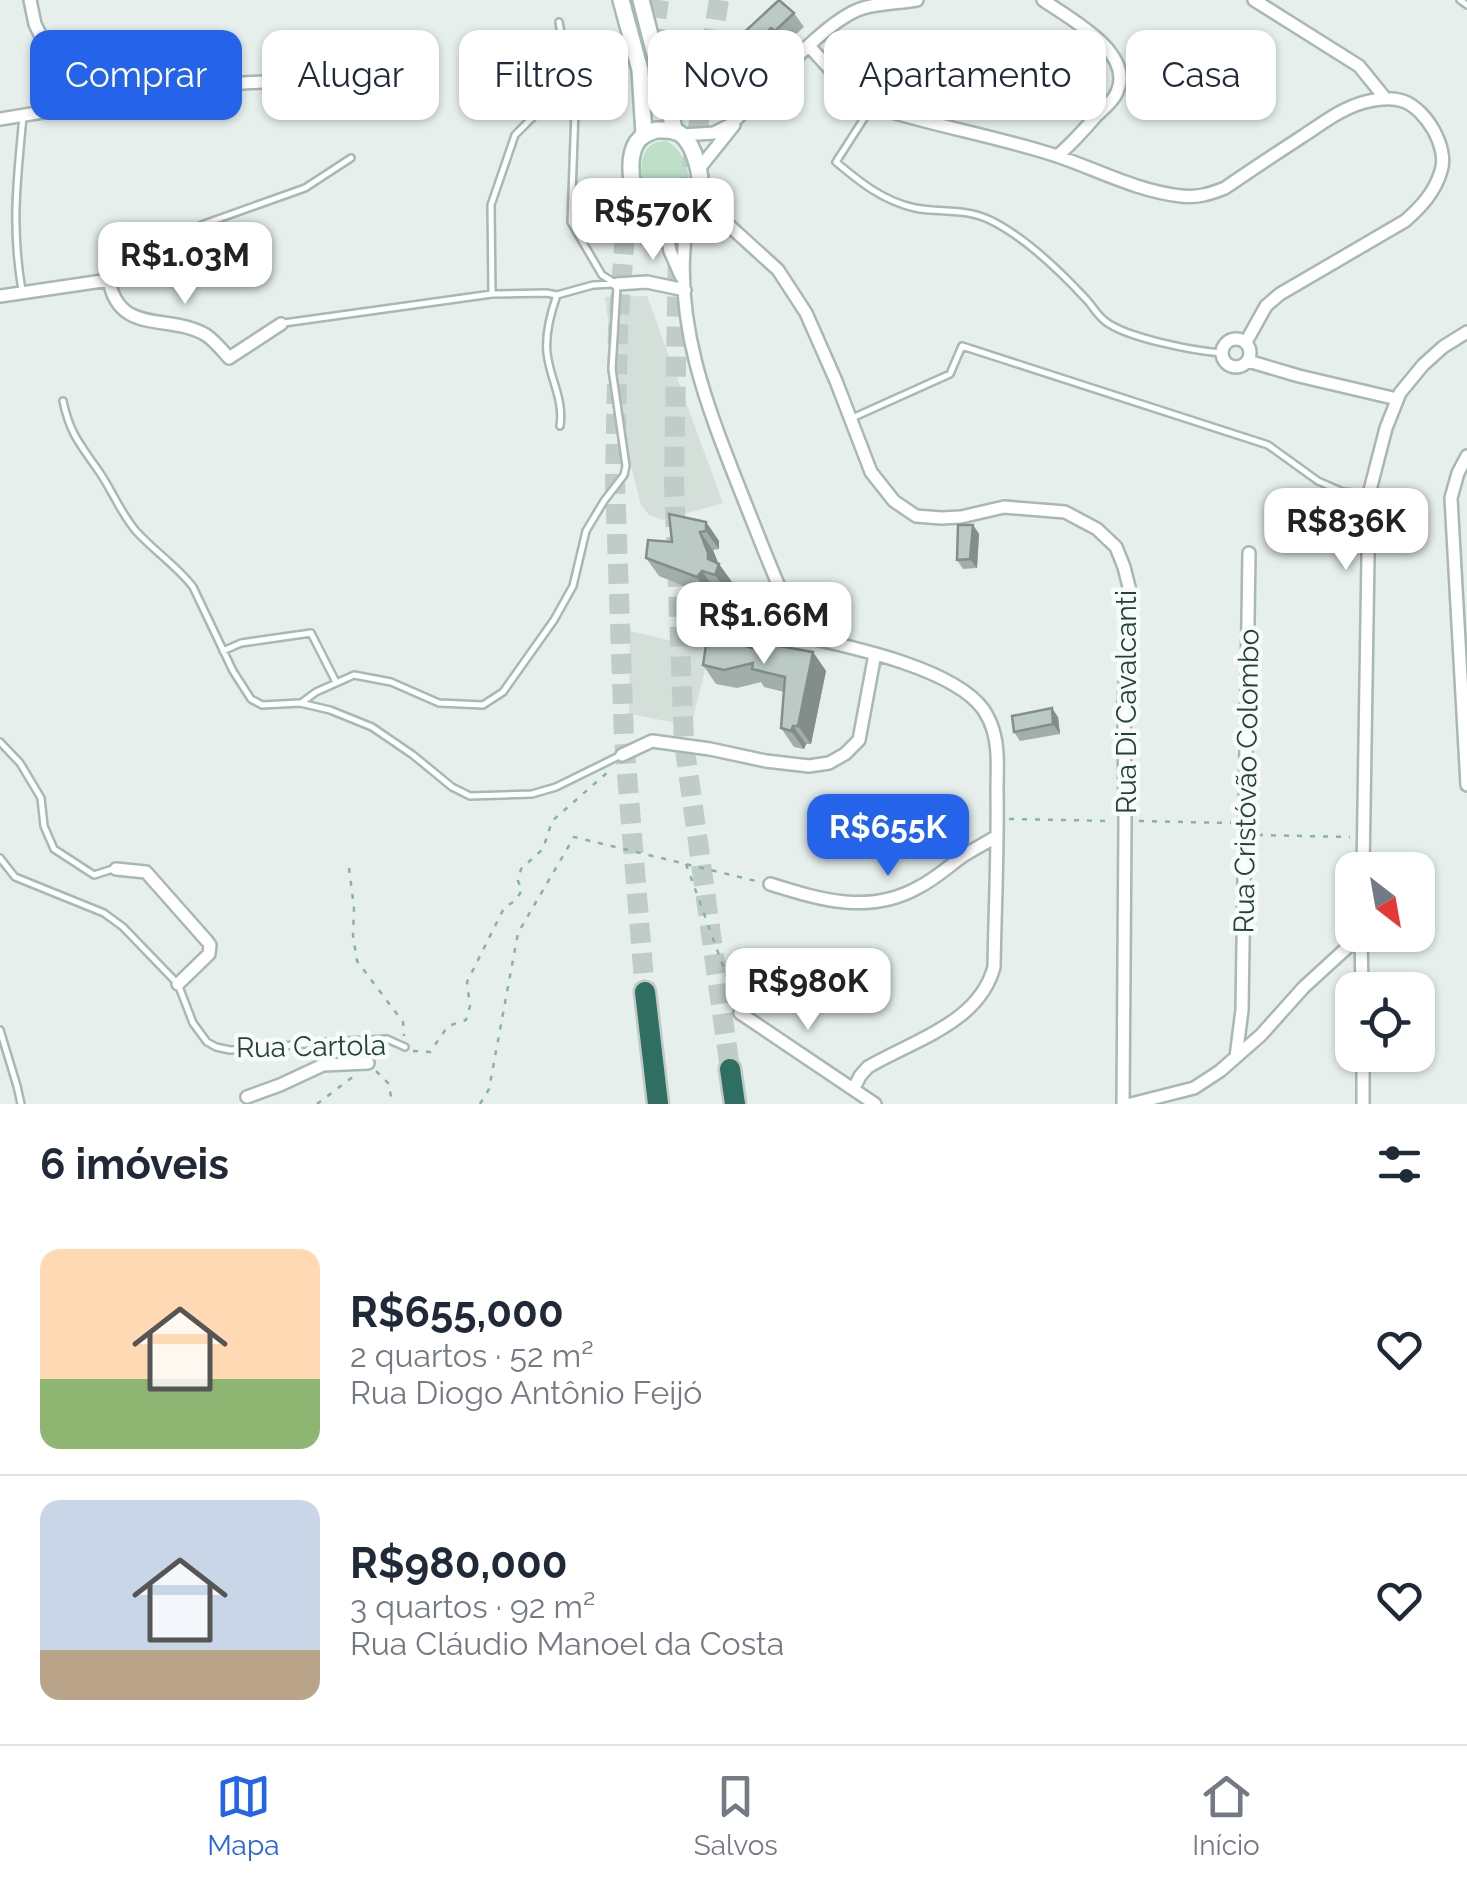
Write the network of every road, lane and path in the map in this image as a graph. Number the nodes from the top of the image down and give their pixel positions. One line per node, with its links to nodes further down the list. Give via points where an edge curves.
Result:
1 (30, 0): 10 (street)
2 (621, 0): 26 (street, via 640,70)
3 (641, 0): 25 (street)
4 (917, 0): 12 (street, via 847,15)
5 (1043, 0): 27 (street, via 1100,40 1120,74 1114,98)
6 (1254, 0): 15 (street, via 1359,66)
7 (1460, 0): 8 (lane)
8 (1467, 5)
9 (560, 22): 11 (lane)
10 (38, 30)
11 (561, 30)
12 (809, 46): 13 (street); 14 (street)
13 (804, 51)
14 (824, 62)
15 (1384, 98): 27 (street, via 1338,113 1206,195 1167,194); 42 (street, via 1406,102 1430,125 1443,168 1432,191 1404,221 1280,294)
16 (30, 113): 17 (street)
17 (23, 114): 18 (street); 36 (lane, via 14,220)
18 (0, 119)
19 (530, 120): 37 (lane, via 515,136 491,205)
20 (575, 120): 34 (lane, via 571,222 602,275)
21 (735, 120): 25 (street, via 714,133)
22 (737, 120): 29 (street)
23 (863, 120): 43 (lane, via 836,162 868,188 916,208 989,220 1038,254 1106,322 1158,342)
24 (924, 120): 27 (street)
25 (679, 133): 26 (street); 29 (street)
26 (644, 135): 32 (street, via 634,150 634,192 644,215)
27 (1057, 156)
28 (351, 158): 33 (lane, via 304,188 204,224)
29 (698, 170): 30 (street)
30 (700, 199): 31 (street); 47 (street, Rua Di Cavalcanti, via 778,270 806,313)
31 (686, 230): 32 (street); 35 (street)
32 (666, 232): 35 (street)
33 (110, 280): 36 (street); 40 (street, via 112,296 131,316 206,336 229,358)
34 (617, 284): 35 (street); 38 (lane); 54 (lane, via 612,368 626,466 592,518 578,574 554,620 503,692 483,705 438,704 391,682 354,676)
35 (684, 285): 53 (street, via 708,409 802,636)
36 (23, 293): 39 (street)
37 (492, 294): 38 (lane); 40 (lane)
38 (557, 295): 48 (lane, via 547,345)
39 (0, 296)
40 (281, 324)
41 (1467, 332): 45 (street, via 1423,365)
42 (1246, 342): 43 (street, via 1232,339); 44 (street)
43 (1222, 352): 44 (street, via 1234,367)
44 (1248, 361): 45 (street)
45 (1397, 399): 50 (street)
46 (63, 400): 52 (lane, via 74,436 120,511 184,575)
47 (850, 418): 50 (lane, via 950,374 962,346 1268,445 1318,481); 60 (street, Rua Di Cavalcanti, via 871,472 894,502 916,516 961,518 1004,507 1065,512 1116,547 1130,592)
48 (560, 426)
49 (1467, 456): 58 (street, via 1451,498)
50 (1369, 494): 63 (street)
51 (1249, 553): 61 (street, Rua Cristóvão Colombo)
52 (223, 651): 54 (lane, via 311,634); 55 (lane, via 251,699)
53 (876, 654): 57 (street, via 860,740 829,762 809,766 652,740); 59 (street, via 952,682 985,712 994,731)
54 (336, 682): 55 (lane)
55 (300, 704): 57 (lane, via 372,727 470,796 532,794)
56 (0, 742): 68 (lane, via 41,798 54,849 94,875)
57 (622, 755): 77 (path, via 552,821 543,848 521,868 522,890 504,908 467,982 466,1020 448,1026 430,1052)
58 (1467, 785)
59 (997, 819): 60 (path); 62 (street)
60 (1126, 821): 61 (path); 91 (street, Rua Di Cavalcanti)
61 (1247, 829): 63 (path); 73 (street, Rua Cristóvão Colombo)
62 (997, 836): 69 (street, via 922,886 877,903 821,900); 82 (street, via 989,986 962,1016 868,1068)
63 (1364, 838): 64 (street)
64 (1364, 852)
65 (0, 858): 71 (lane, Rua Cartola, via 15,877 115,920)
66 (686, 864): 69 (path); 74 (path); 87 (path, via 574,837 518,934)
67 (349, 868): 77 (path, via 357,961 403,1022)
68 (116, 869): 71 (street, via 146,872 208,940 209,954)
69 (770, 884)
70 (1342, 952): 76 (street)
71 (178, 984): 77 (lane, Rua Cartola, via 193,1023 216,1047 388,1039)
72 (645, 992): 88 (highway)
73 (1242, 1010): 76 (street); 78 (street, Rua Cristóvão Colombo)
74 (740, 1013): 82 (street)
75 (0, 1030): 84 (lane)
76 (1261, 1035): 78 (street)
77 (405, 1047)
78 (1236, 1058): 92 (street, via 1194,1088)
79 (368, 1063): 83 (street, via 323,1065); 85 (path); 86 (path, via 389,1084)
80 (730, 1069): 89 (highway)
81 (1363, 1072): 93 (street)
82 (854, 1088): 90 (street)
83 (247, 1097)
84 (20, 1104)
85 (317, 1104)
86 (392, 1104)
87 (480, 1104)
88 (658, 1104)
89 (735, 1104)
90 (876, 1104)
91 (1123, 1104)
92 (1131, 1104)
93 (1363, 1104)

